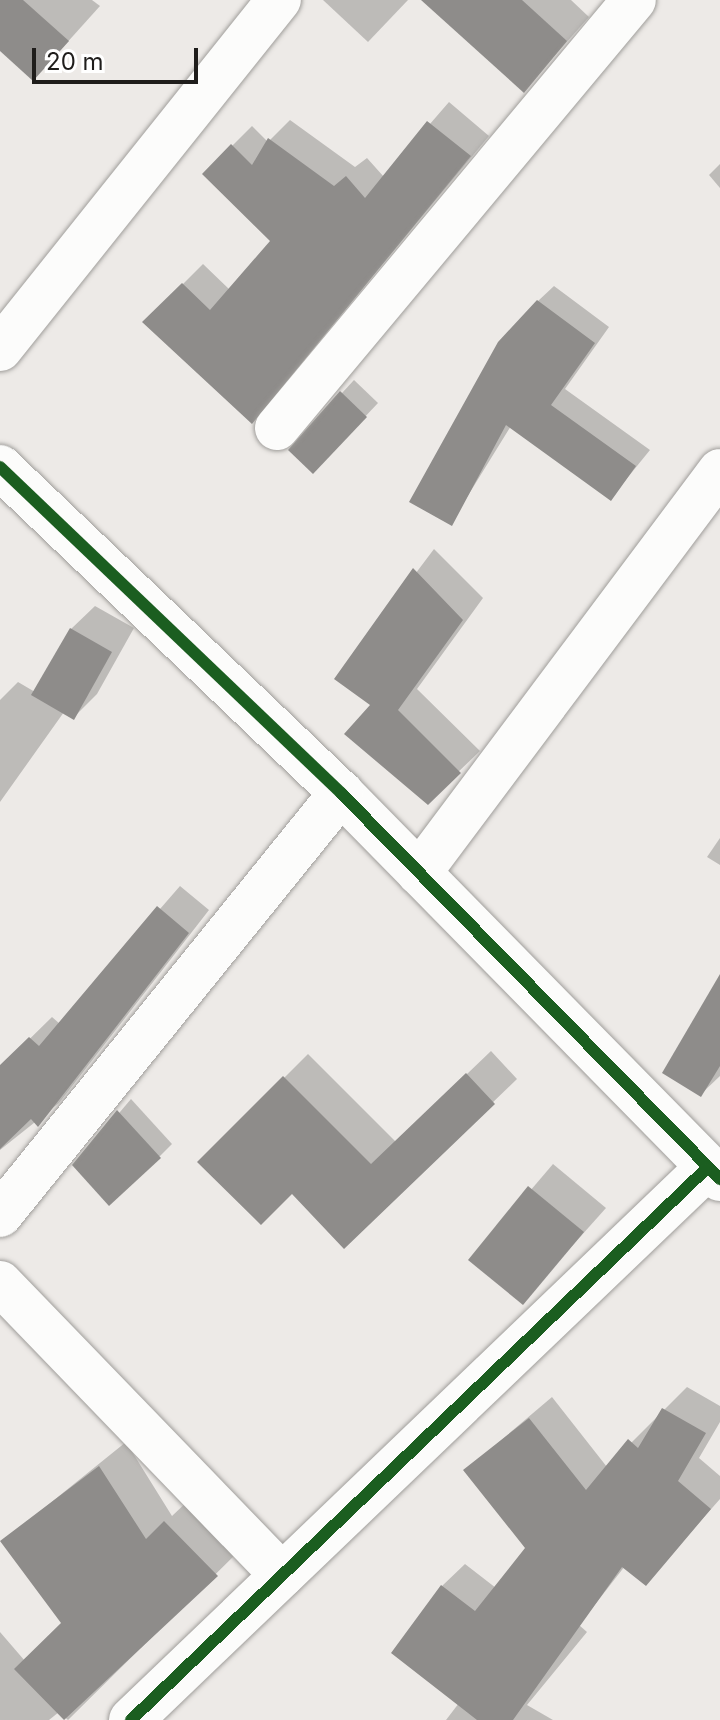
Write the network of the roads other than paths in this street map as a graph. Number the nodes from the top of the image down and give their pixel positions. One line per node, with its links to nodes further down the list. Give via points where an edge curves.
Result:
1 (279, 0): 3 (street)
2 (634, 0): 4 (street)
3 (0, 349)
4 (277, 428)
5 (0, 467): 7 (street)
6 (720, 471): 8 (street)
7 (341, 793): 8 (street); 10 (street)
8 (419, 873): 9 (street)
9 (713, 1174): 12 (street)
10 (0, 1215)
11 (0, 1283): 12 (street)
12 (282, 1575): 13 (street)
13 (131, 1720)

